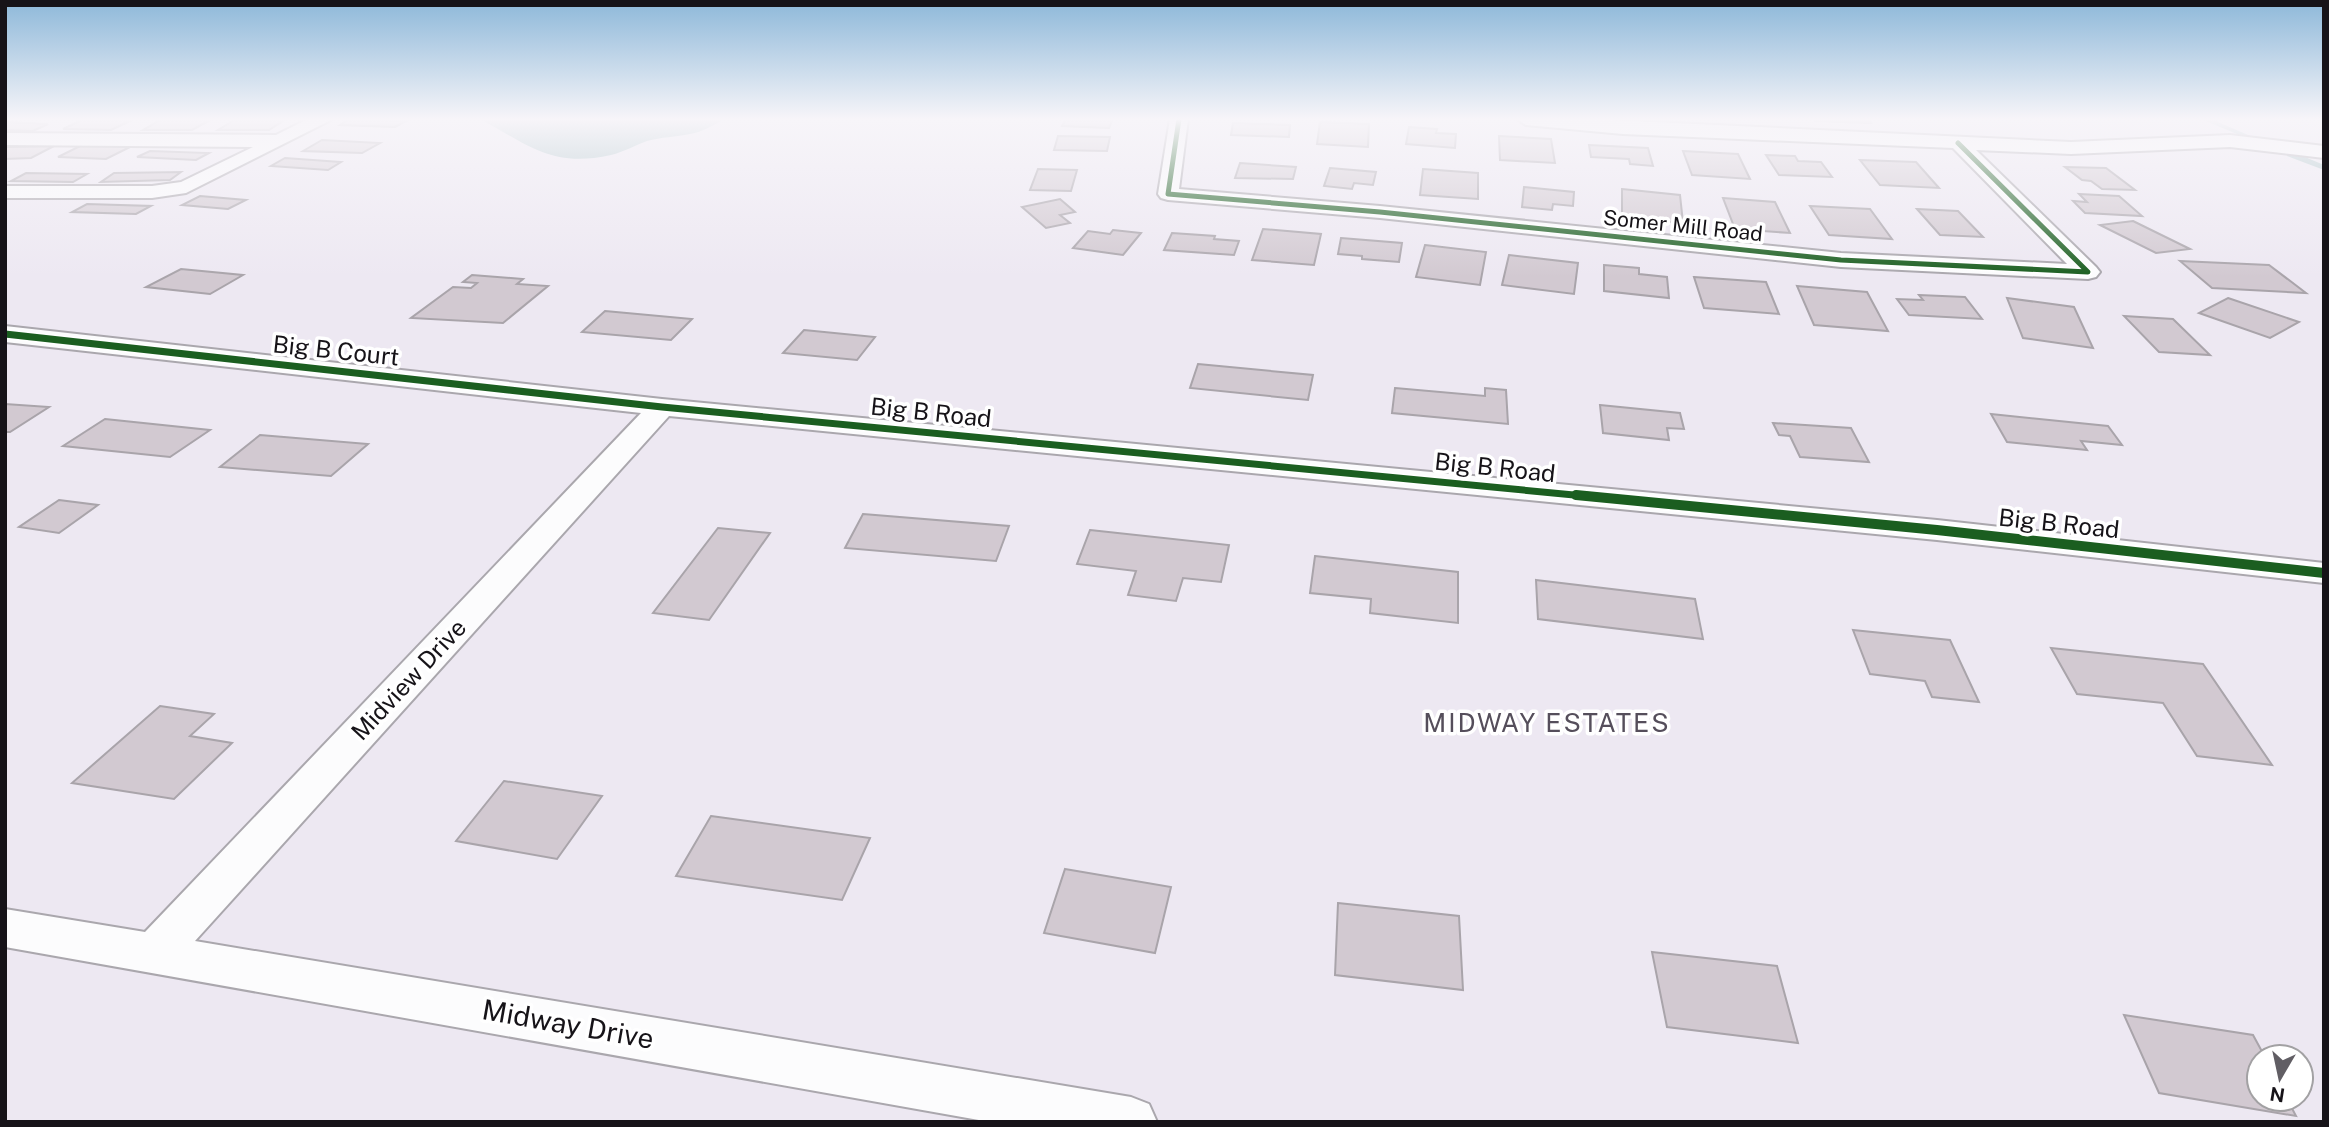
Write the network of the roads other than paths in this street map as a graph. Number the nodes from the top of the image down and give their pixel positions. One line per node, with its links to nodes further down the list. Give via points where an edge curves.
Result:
1 (218, 172): 4 (street, via 186,187 152,192)
2 (1171, 172): 3 (street, Somer Mill Road, via 1168,194 1841,260 2088,272)
3 (1987, 172)
4 (5, 192)
5 (5, 334): 6 (street, Big B Court)
6 (662, 407): 7 (street, Big B Road, via 1923,528); 9 (street, Midview Drive)
7 (2324, 573)
8 (5, 928): 9 (street, Midway Drive)
9 (155, 953): 10 (street, Midway Drive)
10 (1131, 1122)

